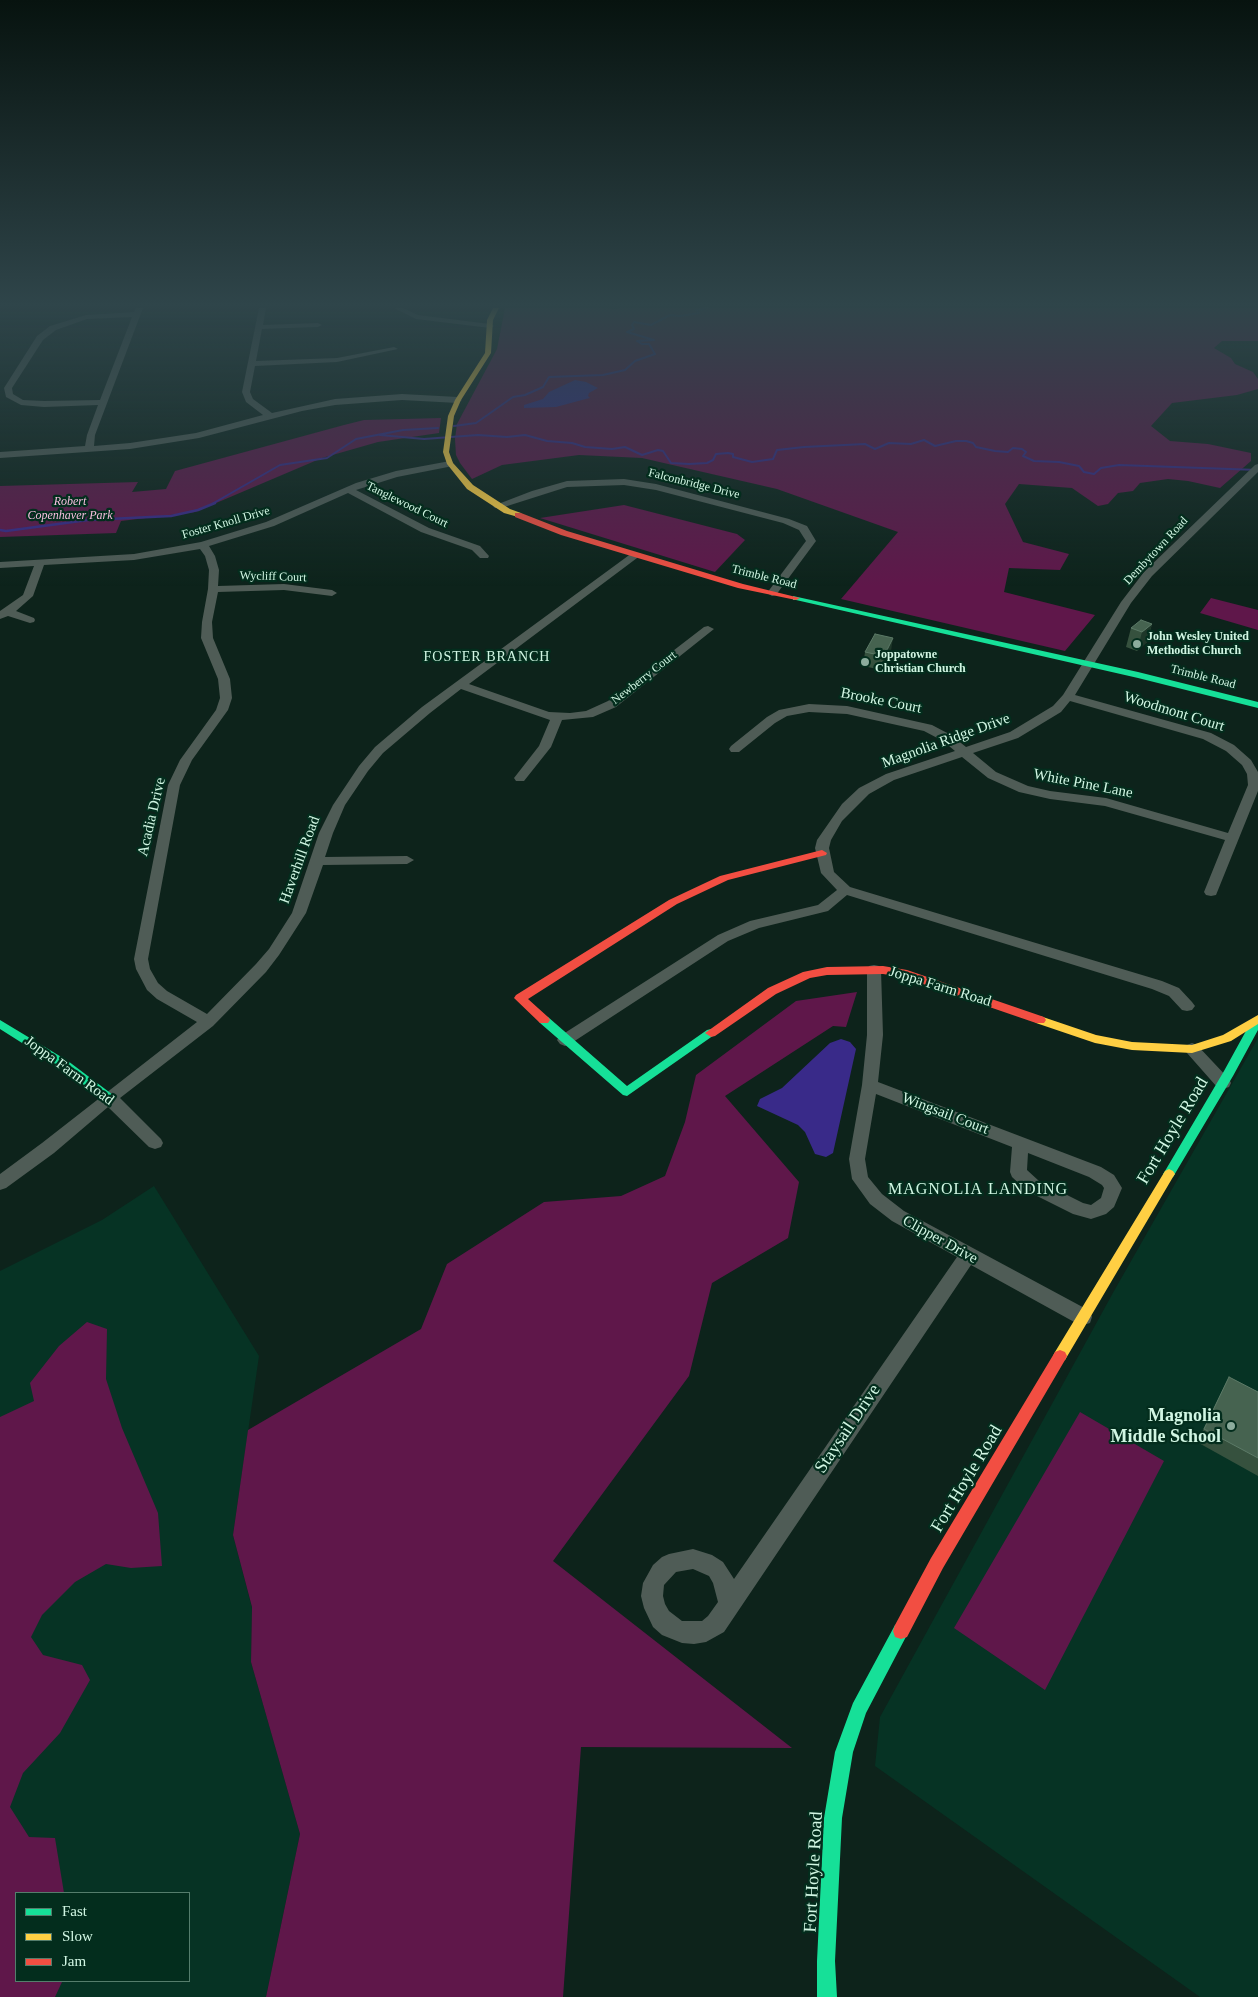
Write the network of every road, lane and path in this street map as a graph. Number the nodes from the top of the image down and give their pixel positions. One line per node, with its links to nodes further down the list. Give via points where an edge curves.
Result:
1 (20, 401): 5 (street, via 44,404)
2 (251, 401): 6 (street)
3 (346, 401): 6 (street)
4 (458, 401): 9 (street, via 450,420 446,452)
5 (104, 402): 7 (street)
6 (270, 416): 7 (street, via 198,435 141,445)
7 (89, 449): 8 (street)
8 (0, 455)
9 (450, 464): 11 (street, Foster Knoll Drive, via 396,474); 12 (street, Trimble Road, via 470,487)
10 (1256, 469): 24 (street, Dembytown Road, via 1148,574 1126,602)
11 (347, 490): 13 (street, Foster Knoll Drive, via 264,526); 15 (street, Tanglewood Court, via 425,530 476,548)
12 (498, 506): 14 (street, Trimble Road, via 539,525); 20 (street, Falconbridge Drive, via 567,484 624,482 656,487 786,521 803,528 811,540)
13 (203, 545): 16 (street, Foster Knoll Drive, via 134,557); 18 (street, Acadia Drive, via 214,570)
14 (636, 555): 20 (street, Trimble Road); 25 (street, Haverhill Road)
15 (484, 556)
16 (40, 563): 17 (street, Foster Knoll Drive); 21 (street, via 28,596)
17 (0, 565)
18 (213, 589): 19 (street, Wycliff Court, via 284,587); 41 (street, Acadia Drive, via 207,638 224,679 226,698 222,710 186,760 174,785 141,959 152,986)
19 (332, 593)
20 (772, 593): 24 (street, Trimble Road)
21 (4, 614): 22 (street)
22 (30, 620)
23 (708, 629): 28 (street, Newberry Court, via 605,708 589,714)
24 (1087, 664): 26 (street, Magnolia Ridge Drive); 27 (street, Trimble Road)
25 (460, 685): 28 (street, Newberry Court, via 527,710); 35 (street, Haverhill Road, via 397,733 363,769 331,821)
26 (1068, 697): 30 (street, Magnolia Ridge Drive, via 1050,714 1024,730); 32 (street, Woodmont Court, via 1199,734 1238,753 1254,779)
27 (1258, 705)
28 (557, 717): 31 (street, via 545,747)
29 (735, 749): 30 (street, Brooke Court, via 778,716 798,709 827,708 920,725 947,738)
30 (964, 752): 32 (street, White Pine Lane, via 992,775 1024,790 1106,802); 33 (street, Magnolia Ridge Drive, via 906,770 864,791 837,819 824,840)
31 (520, 778)
32 (1232, 838): 37 (street, Woodmont Court)
33 (822, 853): 36 (street, via 828,873); 43 (street, via 724,878 673,902 520,998)
34 (407, 860): 35 (street)
35 (318, 861): 41 (street, Haverhill Road, via 299,912 274,952 244,988)
36 (845, 890): 39 (street, via 1157,986 1174,992); 43 (street, via 822,908 755,924 732,933)
37 (1211, 892)
38 (874, 970): 43 (street, Joppa Farm Road, via 827,971 787,983 627,1092); 44 (street, Joppa Farm Road, via 903,973 1095,1038 1132,1046); 46 (street, Clipper Drive)
39 (1187, 1006)
40 (1258, 1020): 44 (street, Joppa Farm Road, via 1227,1038); 45 (street, Fort Hoyle Road)
41 (208, 1022): 47 (street, Haverhill Road)
42 (0, 1024): 47 (street, Joppa Farm Road, via 64,1064)
43 (564, 1040)
44 (1192, 1049): 45 (street)
45 (1223, 1082): 52 (street, Fort Hoyle Road)
46 (870, 1085): 49 (street, Wingsail Court); 51 (street, Clipper Drive, via 857,1158 860,1179 887,1209)
47 (109, 1098): 48 (street, Joppa Farm Road); 50 (street, Haverhill Road)
48 (155, 1143)
49 (1021, 1143): 49 (street, Wingsail Court, via 1108,1180 1113,1188 1108,1202 1091,1212 1033,1186 1018,1172)
50 (0, 1183)
51 (968, 1255): 52 (street, Clipper Drive); 53 (street, Staysail Drive)
52 (1083, 1318): 54 (street, Fort Hoyle Road, via 937,1563 859,1709 844,1752 834,1818)
53 (729, 1604)
54 (827, 1997)

